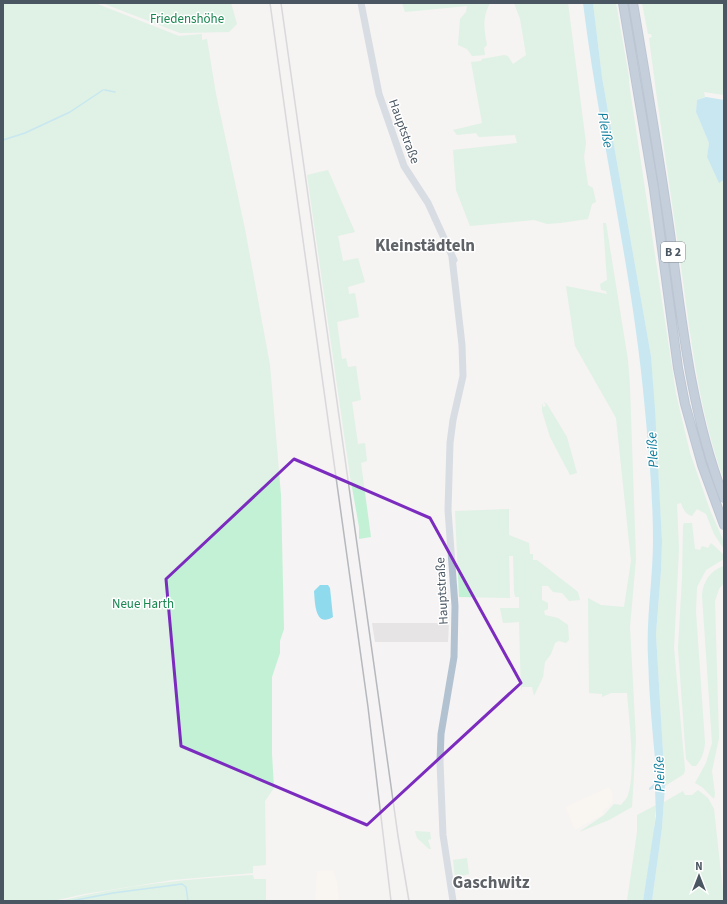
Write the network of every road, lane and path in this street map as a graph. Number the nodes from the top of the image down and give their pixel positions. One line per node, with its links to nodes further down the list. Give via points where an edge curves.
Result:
1 (361, 3): 6 (main road, Hauptstraße, via 377,85 404,166 444,234 456,279 463,364 461,387 451,432 448,501 454,591 454,656 441,734 440,762 443,835)
2 (623, 3): 5 (highway, B 2, via 654,189 678,368 700,459)
3 (633, 3): 4 (highway, B 2, via 664,190 690,376 703,435)
4 (724, 498)
5 (724, 525)
6 (453, 901)

